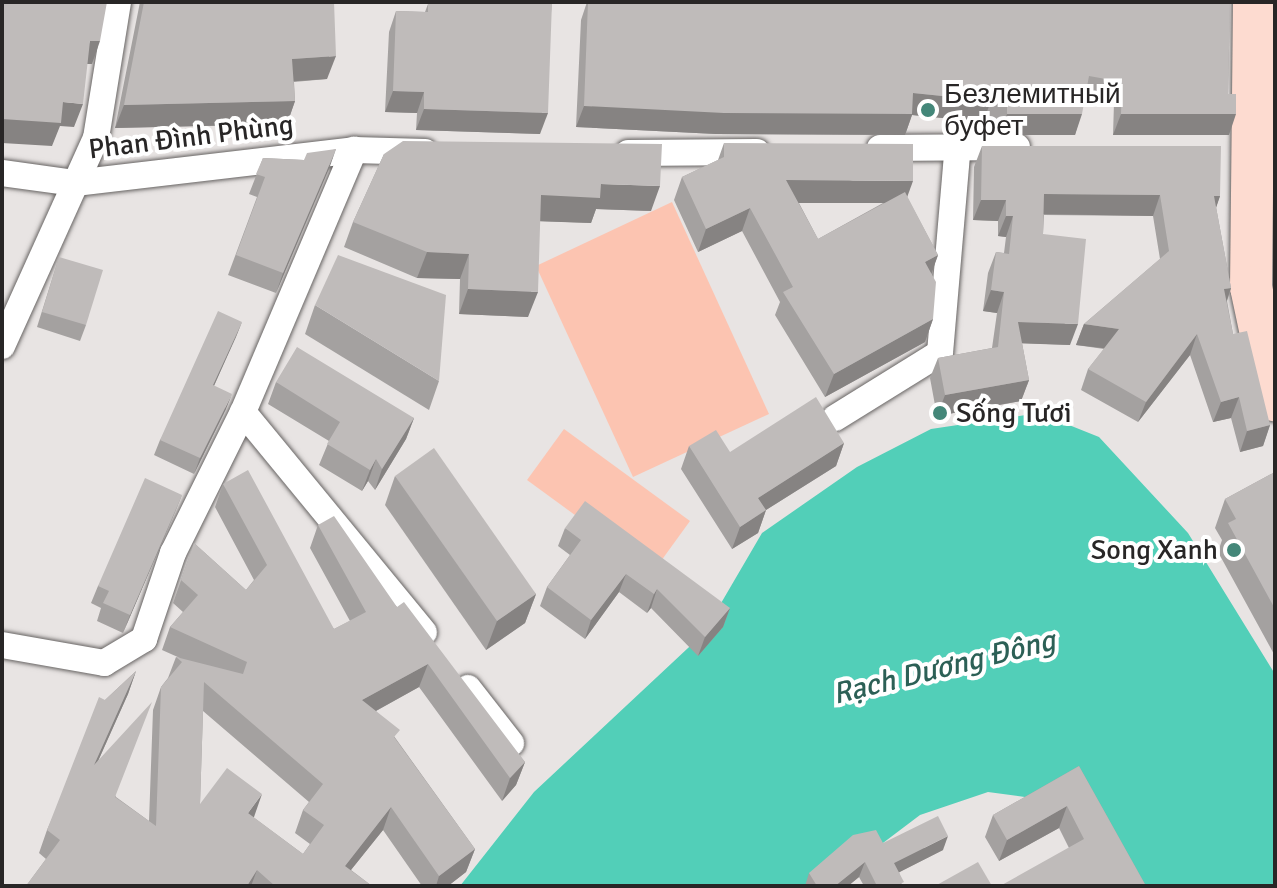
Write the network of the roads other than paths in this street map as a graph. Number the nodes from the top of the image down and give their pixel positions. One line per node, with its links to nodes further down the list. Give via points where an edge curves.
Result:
1 (118, 2): 11 (street, via 96,138)
2 (1259, 14): 13 (main road, via 1237,151 1251,287)
3 (958, 145): 4 (street); 5 (street); 15 (street, via 940,353)
4 (1051, 147)
5 (847, 149)
6 (354, 150): 8 (street, Phan Đình Phùng); 11 (street, Phan Đình Phùng); 14 (street)
7 (784, 151): 9 (street)
8 (460, 152)
9 (598, 153)
10 (2, 173): 11 (street, Phan Đình Phùng)
11 (75, 183): 12 (street)
12 (2, 346)
13 (1275, 400)
14 (243, 412): 16 (street, via 136,650 82,662); 17 (street)
15 (835, 418)
16 (2, 645)
17 (511, 743)

